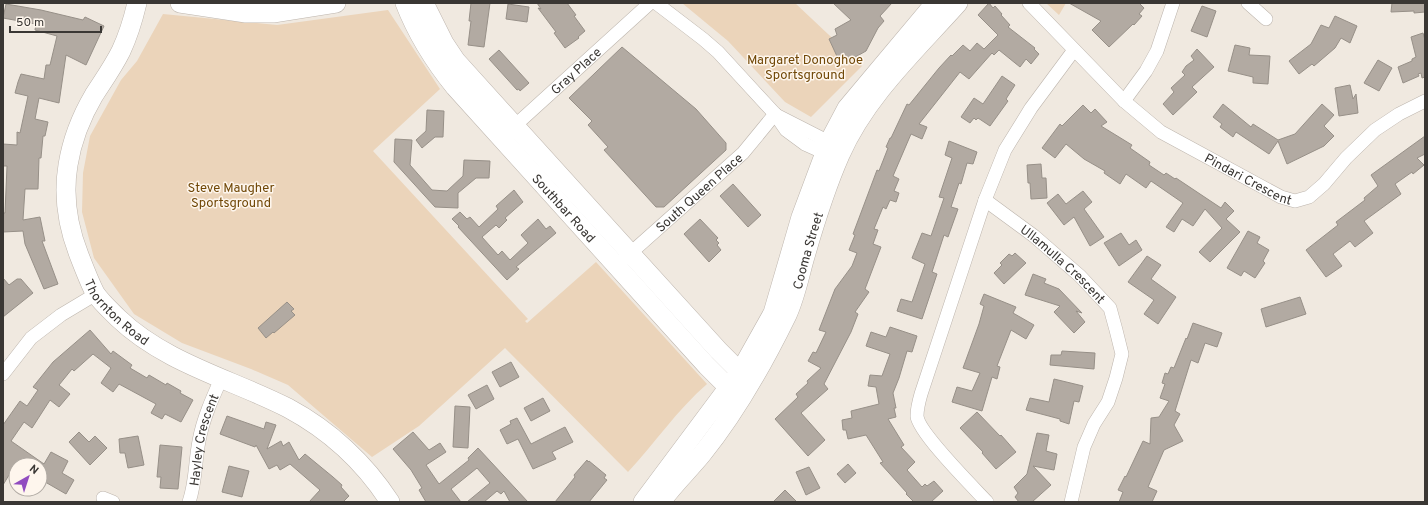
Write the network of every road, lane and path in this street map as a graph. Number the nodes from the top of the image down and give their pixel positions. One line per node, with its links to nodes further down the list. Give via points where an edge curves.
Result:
1 (137, 3): 23 (main road, Thornton Road, via 120,52 82,118 68,166 67,212 72,237)
2 (180, 3): 13 (main road, via 246,13)
3 (336, 3): 13 (main road)
4 (405, 3): 19 (main road, Southbar Road, via 418,32 441,70)
5 (424, 3): 19 (main road, Southbar Road, via 444,43)
6 (650, 3): 19 (street, Gray Place)
7 (656, 3): 18 (street, via 718,52)
8 (935, 3): 20 (main road, Cooma Street, via 847,108)
9 (958, 3): 20 (main road, Cooma Street)
10 (1029, 3): 15 (street, Pindari Crescent)
11 (1173, 3): 16 (street, via 1157,51)
12 (1248, 3): 14 (street)
13 (272, 8)
14 (1266, 19)
15 (1074, 50): 16 (street, Pindari Crescent); 21 (street, via 1031,108 1005,150)
16 (1124, 101): 17 (street, Pindari Crescent, via 1161,132 1281,197 1295,201 1309,197 1375,130 1399,114)
17 (1425, 102)
18 (774, 114): 20 (street); 22 (street, South Queen Place, via 743,153)
19 (508, 132): 22 (main road, Southbar Road)
20 (831, 150): 25 (main road, Cooma Street, via 817,216 788,313)
21 (985, 200): 32 (street, via 921,394 917,416 920,426 929,438); 33 (street, Ullamulla Crescent, via 1034,236 1080,276 1110,308 1122,354 1108,402 1084,447)
22 (624, 260): 25 (main road, Southbar Road); 27 (main road, Southbar Road, via 707,366)
23 (96, 294): 24 (street, via 31,338); 26 (main road, Thornton Road, via 119,320 142,338)
24 (3, 374)
25 (746, 376): 27 (main road, Cooma Street)
26 (221, 379): 29 (street, Hayley Crescent, via 199,441); 30 (main road, Thornton Road, via 289,409 334,439 366,468)
27 (735, 394): 28 (main road, Cooma Street, via 702,454)
28 (661, 494): 31 (main road, Cooma Street)
29 (189, 502)
30 (390, 502)
31 (643, 502)
32 (987, 502)
33 (1071, 502)

